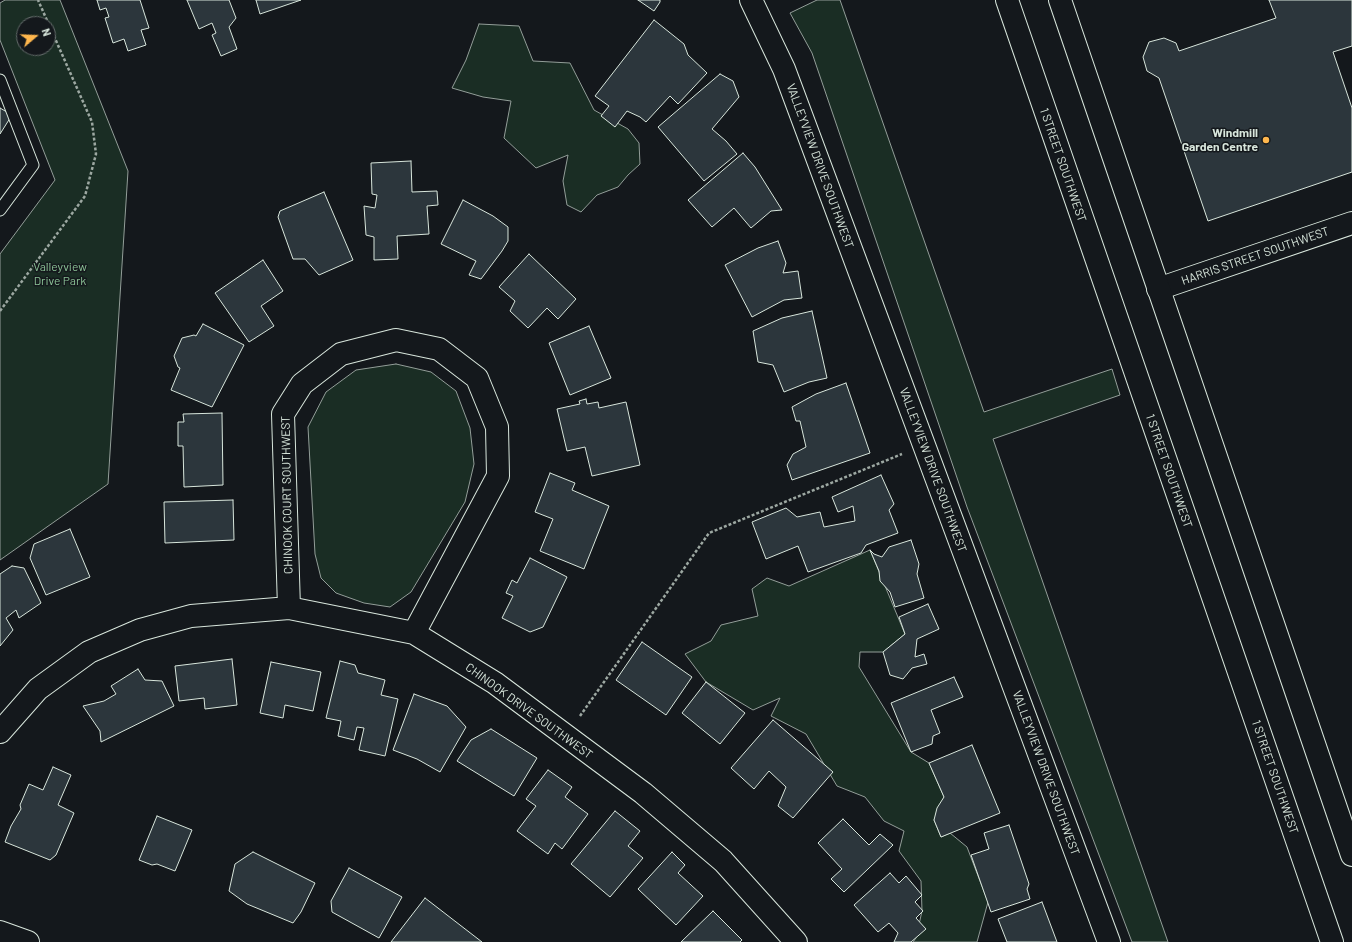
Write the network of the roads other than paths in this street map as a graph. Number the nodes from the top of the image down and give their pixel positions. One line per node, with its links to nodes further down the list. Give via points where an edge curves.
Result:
1 (751, 0): 15 (street, VALLEYVIEW DRIVE SOUTHWEST, via 784,69)
2 (1006, 0): 16 (street, 1 STREET SOUTHWEST)
3 (1060, 0): 7 (street)
4 (0, 80): 5 (lane, via 33,165)
5 (0, 210)
6 (1352, 223): 7 (street, HARRIS STREET SOUTHWEST)
7 (1158, 288): 11 (street)
8 (289, 608): 9 (street, CHINOOK DRIVE SOUTHWEST); 9 (street, CHINOOK COURT SOUTHWEST, via 282,414 302,384 341,354 396,340 439,349 477,378 497,427 498,476); 10 (street, CHINOOK DRIVE SOUTHWEST, via 191,616 140,630 89,652 38,689)
9 (414, 633): 14 (street, CHINOOK DRIVE SOUTHWEST, via 495,684 643,793 723,861)
10 (0, 732)
11 (1352, 855)
12 (0, 932): 13 (street)
13 (28, 942)
14 (796, 942)
15 (1109, 942)
16 (1332, 942)

